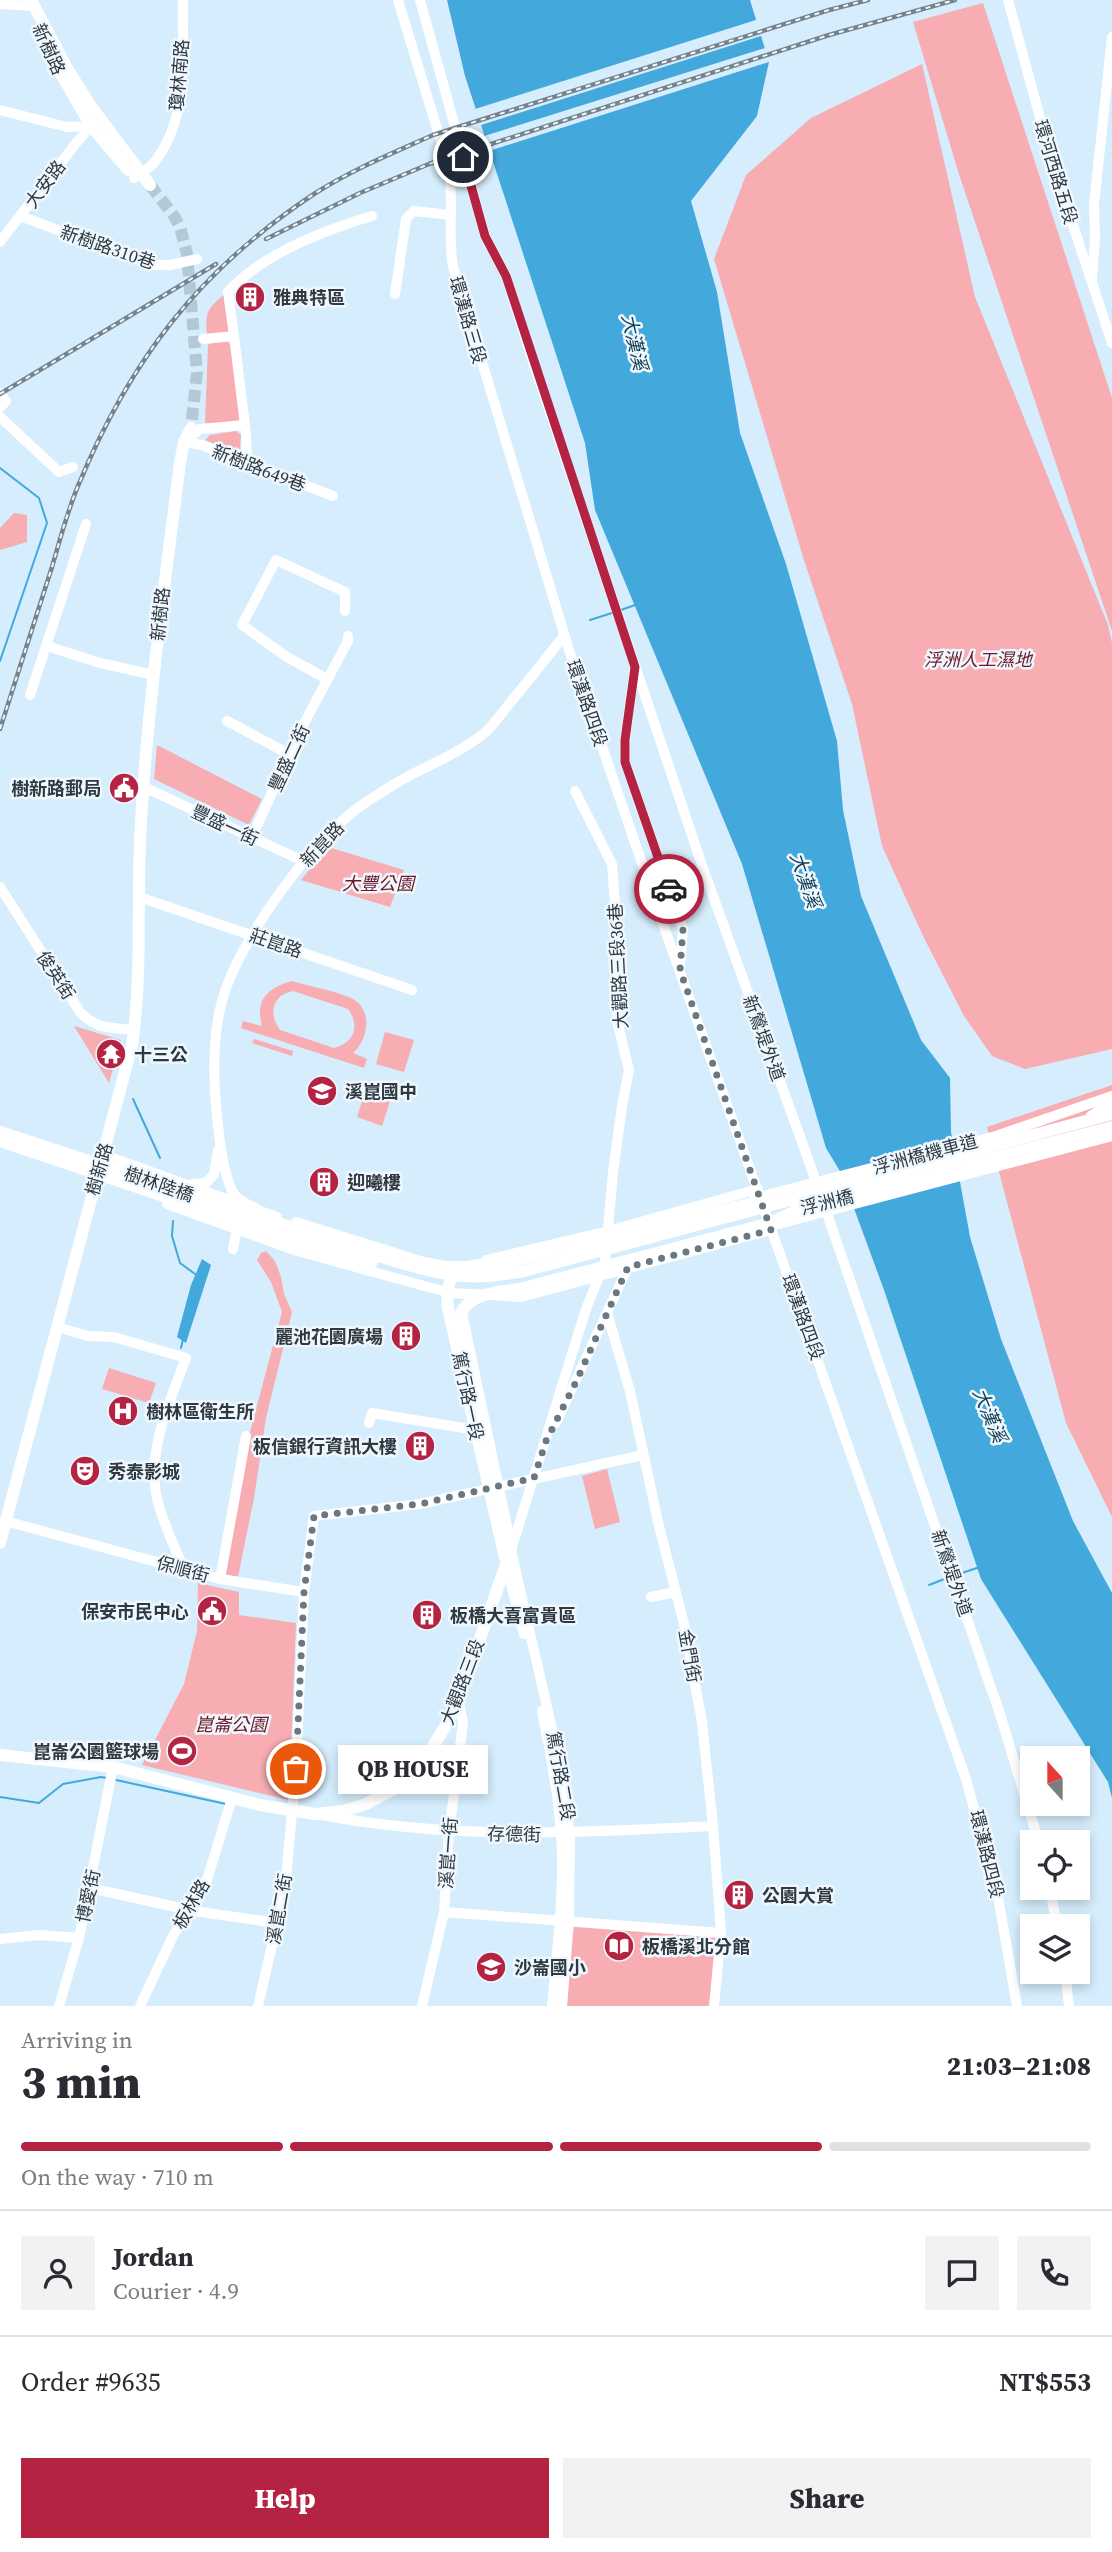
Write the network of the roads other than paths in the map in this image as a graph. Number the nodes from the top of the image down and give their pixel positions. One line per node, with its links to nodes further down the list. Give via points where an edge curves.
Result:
1 (183, 0): 15 (street, 瓊林南路, via 180,102 172,131 152,165)
2 (398, 0): 17 (street, 環漢路三段, via 448,165)
3 (420, 0): 41 (street, 新鶯堤外道, via 485,236 506,276)
4 (1007, 0): 8 (street, 環河西路五段)
5 (1016, 0): 8 (street)
6 (32, 3): 7 (street); 13 (main road, 新樹路, via 61,77)
7 (0, 4)
8 (1019, 41): 22 (street, 環河西路五段)
9 (1112, 44): 10 (street)
10 (1110, 80): 12 (street)
11 (0, 110): 13 (street, via 67,127)
12 (1108, 114): 14 (street)
13 (96, 123): 15 (main road, 新樹路); 18 (street, 大安路)
14 (1106, 148): 22 (street, via 1094,204)
15 (137, 175): 16 (main road, 新樹路)
16 (148, 188)
17 (451, 215): 23 (street, via 414,211 406,219); 39 (street, 環漢路三段, via 453,266)
18 (20, 216): 20 (street, 大安路); 21 (street, 新樹路310巷, via 153,265)
19 (372, 216): 24 (street, via 271,259 232,288 228,296)
20 (0, 243)
21 (197, 259)
22 (1092, 285): 26 (street, 環河西路五段)
23 (395, 294)
24 (233, 336): 25 (street); 30 (street)
25 (203, 339)
26 (1112, 343)
27 (0, 393): 28 (street, via 6,401)
28 (0, 408)
29 (0, 417): 34 (street, via 59,472)
30 (245, 425): 31 (street); 33 (street)
31 (191, 428): 32 (main road, 新樹路)
32 (184, 442): 33 (street, 新樹路649巷); 42 (main road, 新樹路)
33 (247, 464): 35 (street, 新樹路649巷)
34 (74, 467)
35 (333, 496)
36 (86, 524): 40 (street)
37 (345, 611): 43 (street, via 345,592 276,560 242,625)
38 (348, 636): 43 (street, 豐盛二街)
39 (564, 636): 50 (street, 新崑路, via 477,740 359,807); 54 (street, 環漢路四段)
40 (47, 646): 42 (street); 44 (street)
41 (635, 667): 54 (street, via 625,762 683,929); 117 (street, 新鶯堤外道, via 947,1558)
42 (154, 675): 47 (main road, 新樹路)
43 (327, 680): 46 (street, 豐盛二街)
44 (30, 695)
45 (227, 721): 46 (street)
46 (289, 754): 49 (street, 豐盛二街)
47 (144, 788): 49 (street, 豐盛一街); 52 (main road, 樹新路)
48 (575, 791): 77 (street, 大觀路三段36巷, via 612,863 618,1025 629,1070)
49 (252, 837): 50 (street, 豐盛一街)
50 (305, 862): 53 (street, 新崑路)
51 (0, 887): 56 (street, 俊英街, via 80,1012 110,1030)
52 (139, 897): 53 (street, 莊崑路); 56 (main road, 樹新路)
53 (253, 935): 55 (street, 莊崑路); 64 (street, 新崑路, via 237,960 222,1001 213,1073)
54 (680, 970): 68 (street, 環漢路四段)
55 (412, 990)
56 (134, 1030): 66 (main road, 樹新路)
57 (1112, 1096): 71 (street, 浮洲橋機車道, via 996,1136)
58 (1112, 1103): 60 (main road, 浮洲橋)
59 (1112, 1114): 60 (main road, 浮洲橋)
60 (1084, 1121): 70 (main road, 浮洲橋)
61 (1112, 1127): 70 (main road, 浮洲橋)
62 (0, 1132): 69 (main road, 樹林陸橋)
63 (1112, 1136): 86 (street)
64 (219, 1137): 69 (street, 新崑路, via 214,1174); 73 (street, 新崑路, via 234,1194)
65 (0, 1141): 69 (main road, 樹林陸橋)
66 (104, 1155): 67 (main road, 樹新路); 69 (street)
67 (97, 1178): 74 (street); 91 (main road, 樹新路)
68 (758, 1189): 72 (street); 76 (street, 環漢路四段)
69 (189, 1194): 73 (street); 75 (main road, 樹林陸橋)
70 (801, 1202): 71 (main road, via 775,1197); 78 (main road, 浮洲橋, via 776,1204 492,1277 456,1277 396,1266); 86 (main road, via 770,1223)
71 (736, 1205): 84 (main road, via 499,1264)
72 (699, 1207): 77 (street); 79 (street, via 707,1206 718,1237)
73 (256, 1208): 82 (street)
74 (237, 1229): 80 (street); 81 (street)
75 (277, 1229): 78 (main road, 樹林陸橋); 81 (street); 82 (street)
76 (771, 1230): 79 (street); 136 (street, 環漢路四段, via 973,1799 998,1897)
77 (608, 1231): 83 (street); 87 (street, 大觀路三段36巷)
78 (299, 1236)
79 (712, 1245): 85 (street)
80 (233, 1249)
81 (311, 1255): 88 (street)
82 (424, 1262): 83 (street)
83 (446, 1266): 84 (street)
84 (465, 1266): 88 (main road, via 457,1270)
85 (628, 1267): 87 (street); 90 (street, 大觀路三段)
86 (582, 1273): 89 (main road)
87 (602, 1274): 89 (street, via 521,1297); 92 (street, 大觀路三段)
88 (448, 1292): 89 (street); 95 (main road, 篤行路一段)
89 (485, 1294): 100 (main road, 篤行路一段, via 461,1313)
90 (607, 1313): 93 (street, 大觀路三段); 98 (street, 金門街)
91 (57, 1327): 101 (main road, 樹新路); 105 (street, via 88,1336 114,1337 186,1358 160,1437 155,1469 168,1532)
92 (570, 1363): 93 (street, via 574,1368); 97 (street, 大觀路三段)
93 (584, 1365): 97 (street, 大觀路三段)
94 (369, 1423): 95 (street, via 372,1413)
95 (476, 1430): 100 (main road, 篤行路一段)
96 (246, 1436): 106 (street, 保順街)
97 (546, 1441): 99 (street, 大觀路三段)
98 (643, 1455): 99 (street); 108 (street, 金門街)
99 (534, 1478): 100 (street); 103 (street, 大觀路三段)
100 (493, 1488): 103 (main road, 篤行路一段); 104 (main road, 篤行路一段); 107 (street, 溪崑二街, via 420,1504 314,1516)
101 (5, 1521): 102 (main road, 樹新路); 105 (street, 保順街)
102 (0, 1543)
103 (511, 1550): 104 (main road, 大觀路三段); 119 (street, 篤行路二段, via 558,1750)
104 (506, 1565): 110 (main road, 大觀路三段); 119 (street, 篤行路二段, via 531,1661)
105 (184, 1569): 106 (street, 保順街)
106 (220, 1579): 107 (street)
107 (304, 1592): 114 (street, 溪崑二街)
108 (675, 1592): 109 (street); 116 (street, 金門街, via 702,1722)
109 (651, 1597)
110 (458, 1698): 115 (main road, 大觀路三段, via 441,1736 422,1764 398,1787 366,1804); 118 (street, 溪崑一街, via 463,1723)
111 (0, 1755): 112 (main road, 大觀路三段)
112 (114, 1769): 113 (main road, 大觀路三段); 120 (street, 博愛街)
113 (232, 1798): 114 (main road, 大觀路三段); 121 (street, 板林路, via 207,1880)
114 (291, 1810): 115 (main road, 大觀路三段); 124 (street, 溪崑二街, via 285,1889)
115 (315, 1814): 118 (street, 存德街)
116 (713, 1826): 119 (street, 存德街); 125 (street, 金門街)
117 (1035, 1830)
118 (449, 1832): 119 (street, 存德街); 122 (street, 溪崑一街)
119 (566, 1834): 123 (street, 篤行路二段)
120 (90, 1888): 121 (street); 126 (street, 博愛街)
121 (189, 1910): 124 (street); 130 (street, 板林路)
122 (444, 1912): 123 (street); 132 (street, 溪崑一街)
123 (564, 1921): 125 (street); 133 (street, 篤行路二段); 134 (street, 篤行路二段)
124 (277, 1923): 131 (street, 溪崑二街)
125 (720, 1933): 135 (street, 金門街)
126 (79, 1938): 127 (street, via 39,1935); 129 (street, 博愛街)
127 (0, 1939)
128 (1066, 1984): 137 (street)
129 (59, 2006)
130 (140, 2006)
131 (258, 2006)
132 (422, 2006)
133 (551, 2006)
134 (562, 2006)
135 (714, 2006)
136 (1017, 2006)
137 (1069, 2006)

